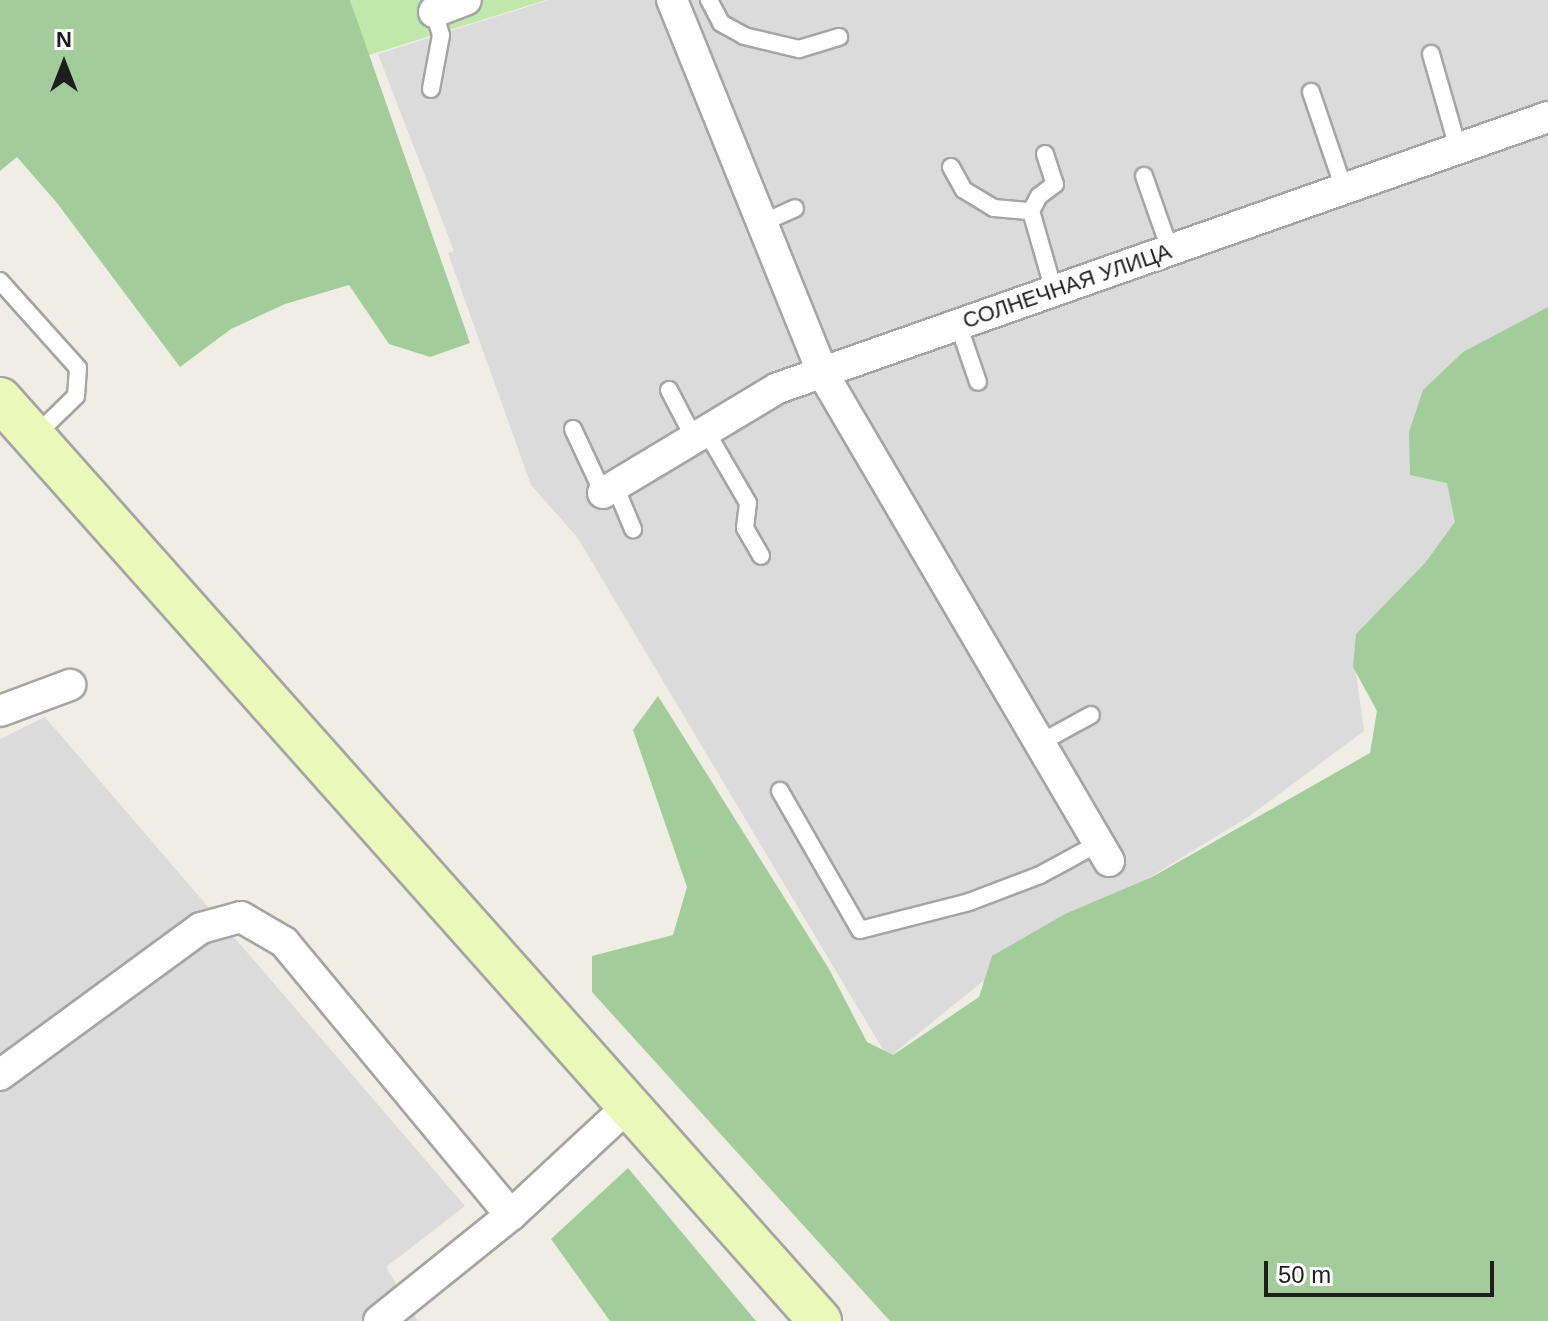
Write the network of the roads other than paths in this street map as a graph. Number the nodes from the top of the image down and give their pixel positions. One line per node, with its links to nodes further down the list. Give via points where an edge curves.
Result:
1 (466, 0): 4 (street)
2 (672, 0): 17 (street)
3 (709, 0): 5 (lane, via 721,23 744,36 799,49)
4 (434, 12): 7 (lane, via 441,35)
5 (839, 37)
6 (1431, 54): 10 (lane)
7 (431, 89)
8 (1311, 92): 14 (lane)
9 (1548, 117): 10 (street, СОЛНЕЧНАЯ УЛИЦА)
10 (1458, 148): 14 (street, СОЛНЕЧНАЯ УЛИЦА)
11 (1045, 154): 16 (lane, via 1055,184)
12 (951, 167): 16 (lane, via 964,190 994,208)
13 (1144, 176): 18 (lane)
14 (1344, 189): 18 (street, СОЛНЕЧНАЯ УЛИЦА)
15 (795, 208): 17 (lane)
16 (1031, 211): 20 (lane)
17 (762, 223): 22 (street)
18 (1170, 250): 20 (street, СОЛНЕЧНАЯ УЛИЦА)
19 (0, 281): 28 (lane, via 78,368 76,396)
20 (1054, 291): 21 (street, СОЛНЕЧНАЯ УЛИЦА)
21 (958, 324): 22 (street, СОЛНЕЧНАЯ УЛИЦА); 23 (lane)
22 (822, 372): 27 (street, СОЛНЕЧНАЯ УЛИЦА, via 778,388); 35 (street)
23 (978, 382)
24 (669, 390): 27 (lane)
25 (0, 399): 28 (main road)
26 (573, 429): 29 (lane)
27 (700, 435): 29 (street, СОЛНЕЧНАЯ УЛИЦА); 31 (lane, via 748,503 745,528)
28 (34, 437): 39 (main road)
29 (609, 489): 30 (lane)
30 (633, 529)
31 (761, 556)
32 (70, 685): 33 (street)
33 (0, 711)
34 (1091, 715): 35 (lane)
35 (1040, 743): 37 (street)
36 (780, 791): 37 (lane, via 860,930 969,902)
37 (1104, 852)
38 (0, 1075): 40 (street, via 201,928 241,917 284,942)
39 (626, 1108): 40 (street); 42 (main road)
40 (511, 1215): 41 (street)
41 (379, 1321)
42 (820, 1321)

